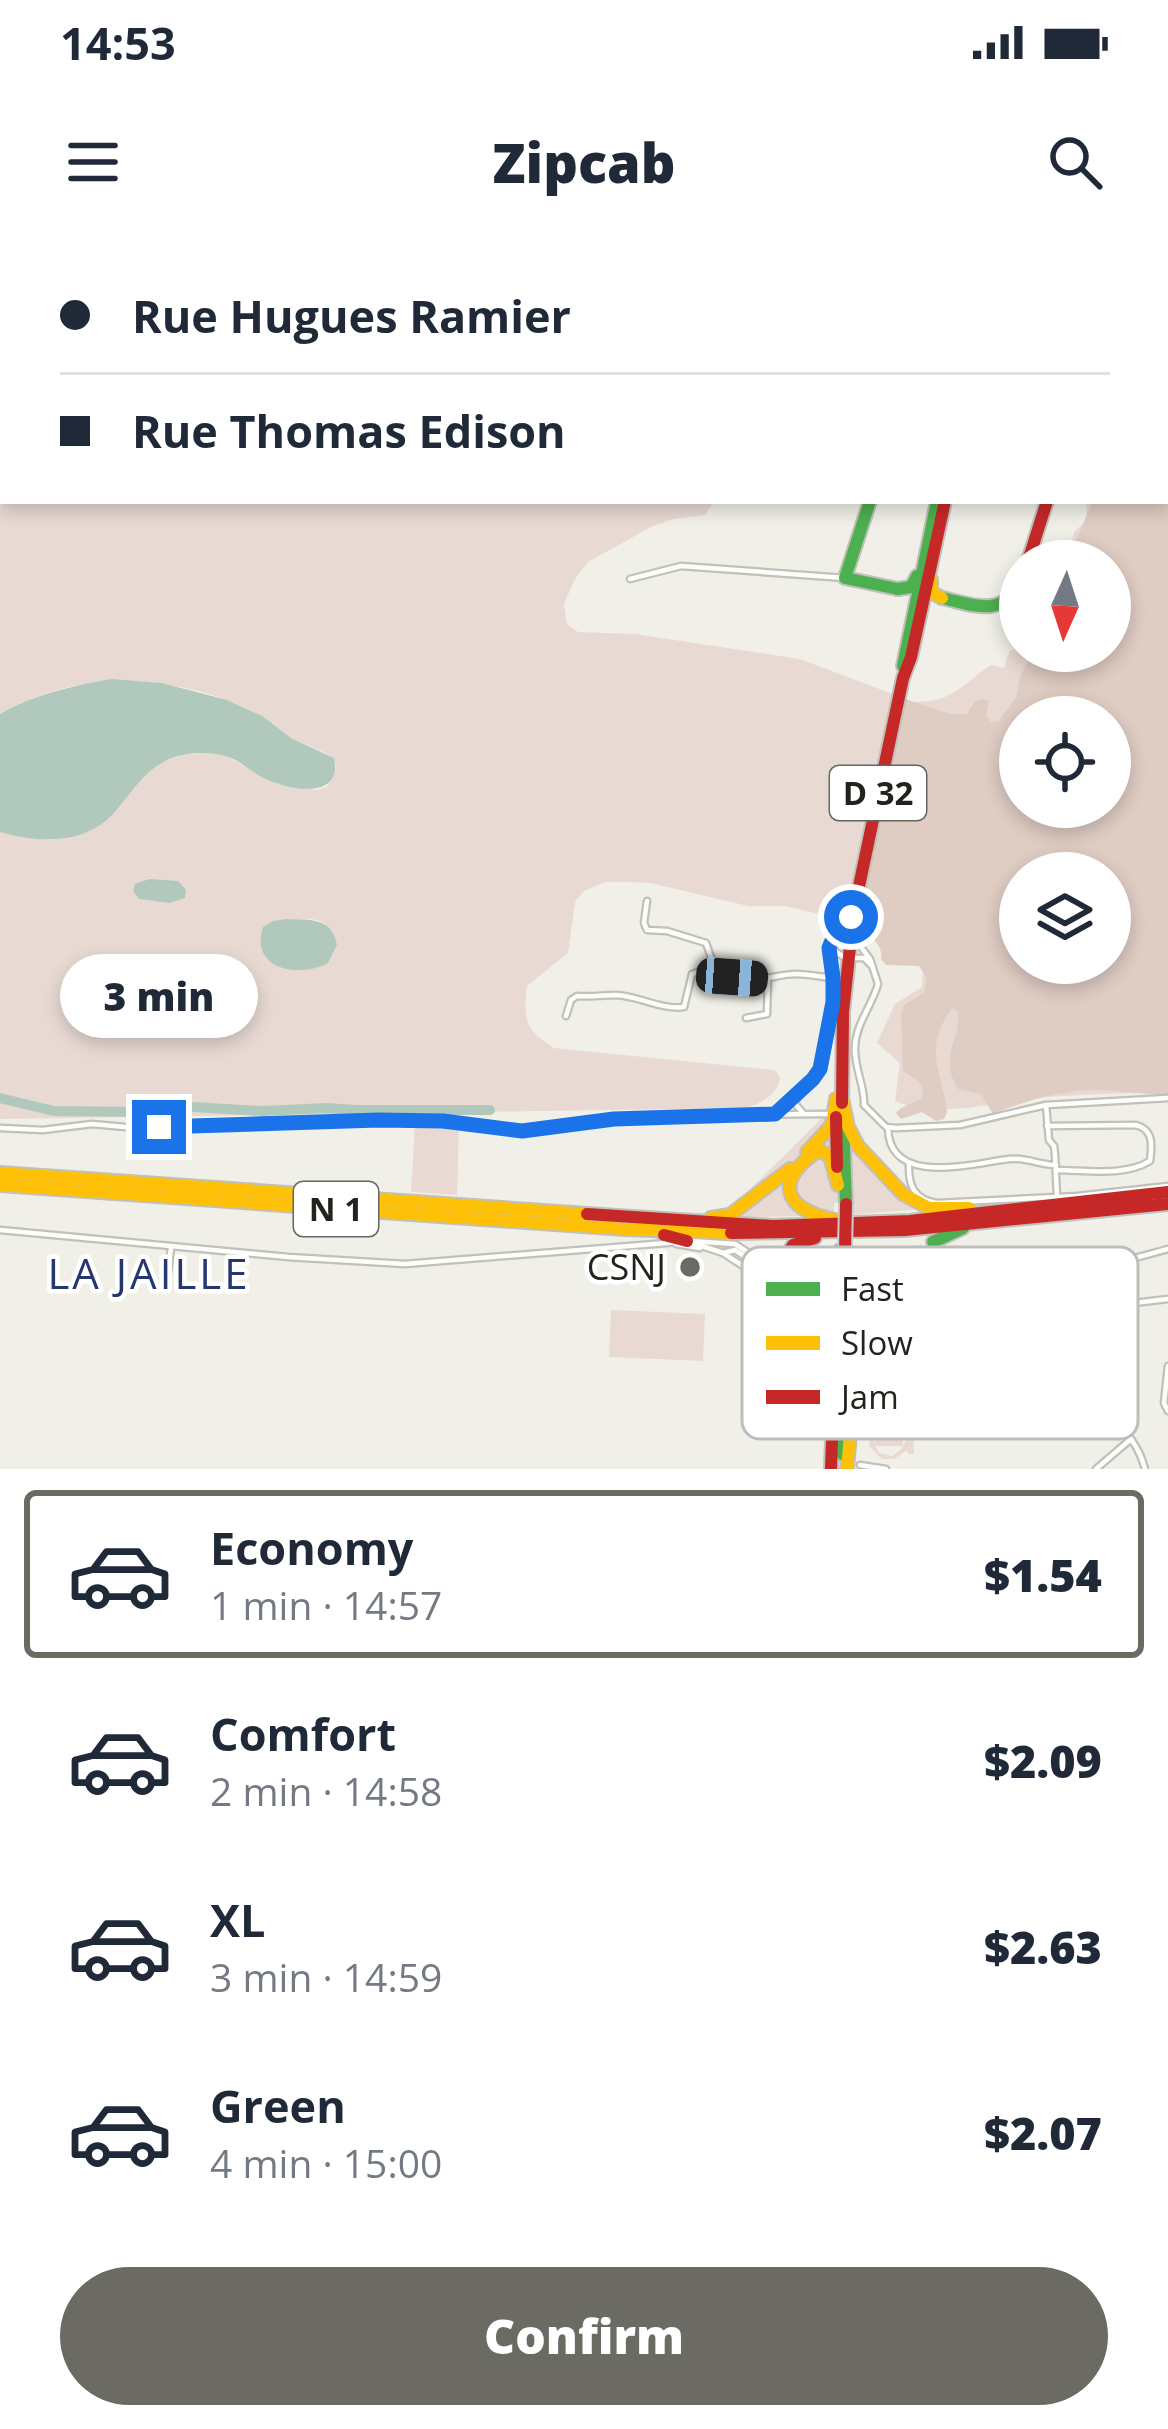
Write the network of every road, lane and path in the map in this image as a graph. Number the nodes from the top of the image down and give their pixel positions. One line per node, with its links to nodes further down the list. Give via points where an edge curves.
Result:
1 (869, 504): 7 (main road)
2 (940, 504): 4 (main road, D 32)
3 (1046, 504): 5 (main road)
4 (933, 538): 8 (main road, via 915,583); 9 (main road, via 930,587); 11 (main road, D 32)
5 (1035, 540)
6 (630, 578): 7 (street, via 681,566)
7 (844, 578): 8 (main road)
8 (898, 589): 11 (main road, via 911,598)
9 (942, 598): 10 (main road); 11 (main road, via 926,603)
10 (999, 606)
11 (914, 624): 13 (main road, D 32)
12 (647, 902): 15 (street, via 647,929 706,943)
13 (850, 933): 14 (main road, D 32); 16 (street)
14 (840, 960): 16 (street, via 864,958); 18 (main road, D 32)
15 (715, 969): 17 (street); 19 (street, via 692,974 684,1007 577,996)
16 (875, 971): 24 (street, via 878,989 855,1041)
17 (768, 978): 18 (street); 20 (street, via 767,1014)
18 (840, 978): 21 (street, via 822,1063); 23 (main road, D 32)
19 (566, 1016)
20 (746, 1018)
21 (796, 1094): 26 (street); 27 (street, via 799,1110)
22 (1168, 1098): 25 (street)
23 (839, 1099): 40 (main road, D 32); 47 (main road, D 32); 50 (main road, via 853,1138 903,1194 929,1208); 51 (main road, via 827,1133 730,1215)
24 (864, 1105): 29 (street); 32 (street)
25 (1046, 1105): 30 (street); 32 (street, via 960,1125)
26 (775, 1114): 27 (street); 31 (street, via 522,1131 379,1120)
27 (809, 1114): 28 (street)
28 (829, 1114)
29 (850, 1114)
30 (1047, 1126): 34 (street); 34 (street, via 1136,1125 1152,1139 1150,1161 1141,1166)
31 (0, 1128)
32 (888, 1128): 33 (street)
33 (909, 1163): 34 (street, via 949,1168 1016,1158); 43 (street, via 914,1192 926,1201)
34 (1056, 1167): 43 (street)
35 (0, 1172): 38 (main road, N 1)
36 (130, 1174): 38 (main road)
37 (181, 1176): 42 (main road)
38 (59, 1183): 39 (main road, N 1); 42 (main road, N 1); 44 (main road, N 1); 46 (main road)
39 (0, 1184)
40 (838, 1185): 47 (main road, D 32); 50 (main road, via 830,1156 819,1150 796,1168 787,1190 800,1210 824,1219)
41 (1168, 1189): 43 (street); 45 (main road, N 1)
42 (268, 1193): 51 (main road, N 1)
43 (1057, 1197)
44 (228, 1200): 49 (main road); 51 (main road, N 1)
45 (1086, 1201): 50 (main road); 51 (main road, N 1, via 844,1225)
46 (140, 1202)
47 (842, 1204): 60 (main road, D 32, bridge)
48 (1168, 1204): 52 (main road, N 1)
49 (177, 1205)
50 (978, 1209)
51 (626, 1223): 54 (main road, N 1); 55 (main road)
52 (970, 1225): 54 (main road, N 1); 56 (main road)
53 (0, 1230): 58 (street)
54 (833, 1234): 59 (main road)
55 (687, 1241): 57 (street); 61 (street); 63 (street)
56 (933, 1241)
57 (670, 1244): 58 (street, via 405,1264); 63 (street)
58 (171, 1246): 67 (street)
59 (792, 1247)
60 (843, 1247)
61 (742, 1248)
62 (1168, 1250): 65 (street)
63 (720, 1252): 64 (street); 66 (street)
64 (742, 1256)
65 (1139, 1257)
66 (740, 1262)
67 (168, 1272)
68 (1168, 1366): 69 (street)
69 (1168, 1412)
70 (832, 1439): 73 (main road)
71 (1131, 1439): 75 (street); 76 (street)
72 (849, 1468): 74 (street)
73 (831, 1469)
74 (886, 1469)
75 (1096, 1469)
76 (1145, 1469)

